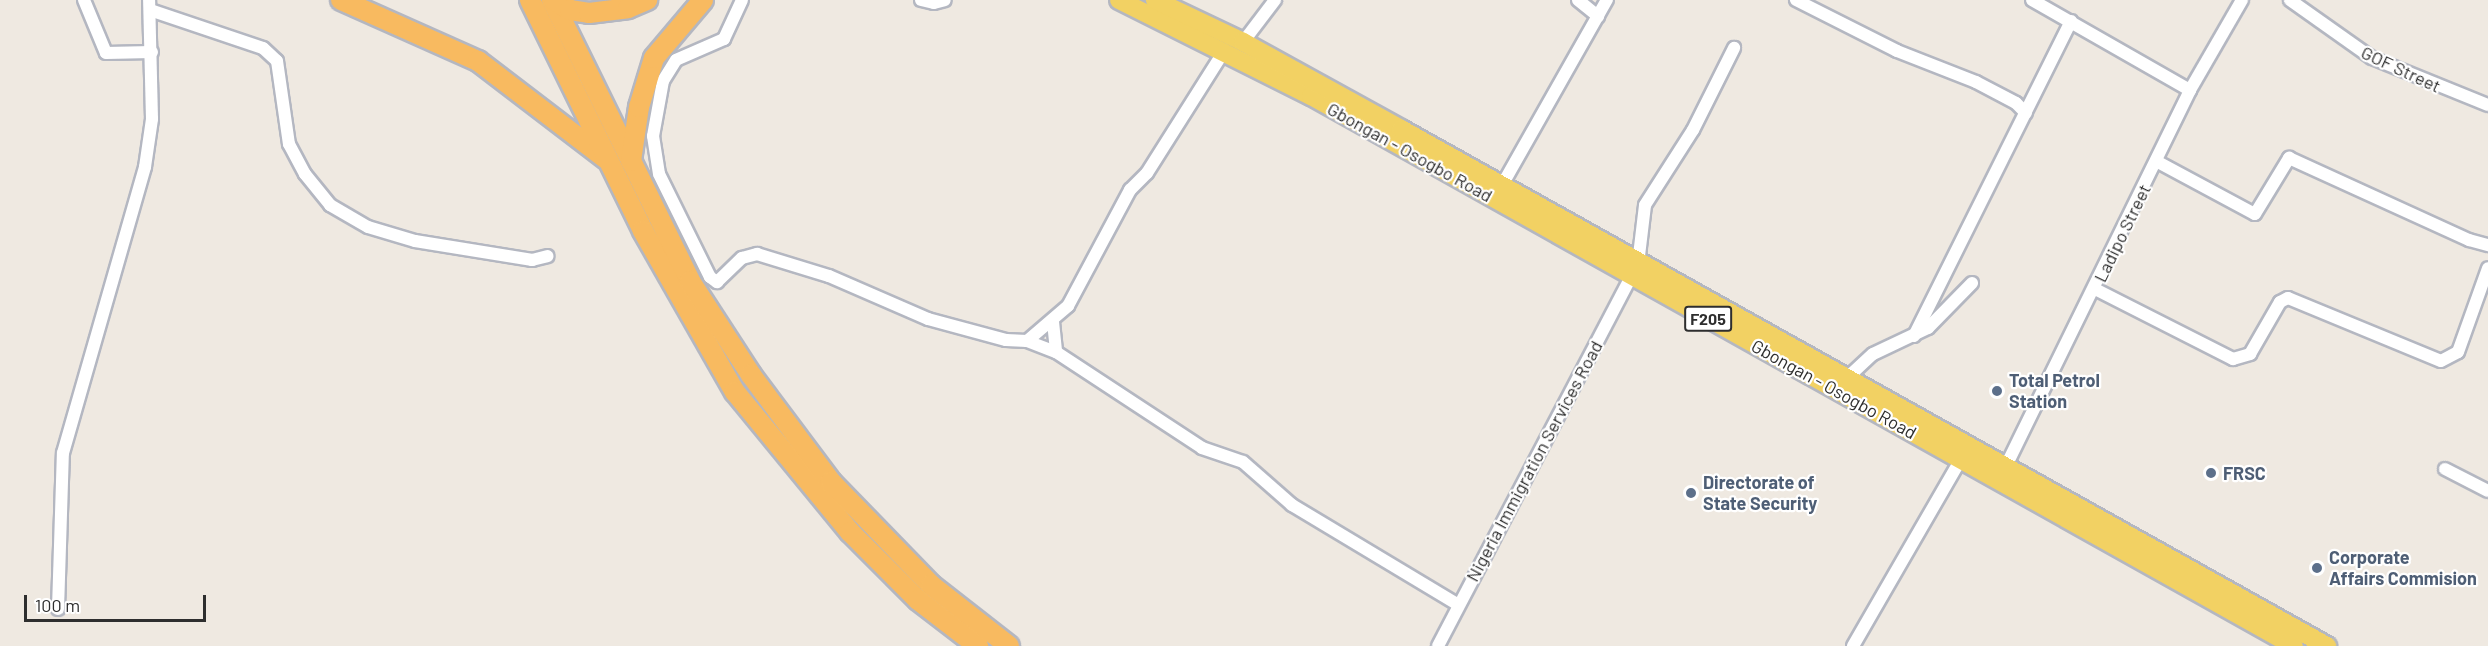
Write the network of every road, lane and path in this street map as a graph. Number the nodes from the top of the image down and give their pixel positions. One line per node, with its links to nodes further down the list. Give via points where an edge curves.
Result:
1 (84, 0): 25 (street, via 106,53)
2 (340, 0): 31 (highway, via 478,61)
3 (530, 0): 31 (highway)
4 (553, 0): 5 (highway, via 570,10 589,13 628,8); 29 (highway)
5 (647, 0)
6 (703, 0): 29 (highway, via 654,58 641,98)
7 (742, 0): 41 (street, via 724,39 676,60 663,81 653,136 659,174 710,278 717,282 742,258 757,254 829,276 928,319 1006,340)
8 (921, 0): 9 (street)
9 (945, 0)
10 (1119, 0): 24 (main road, Gbongan - Osogbo Road / F205)
11 (1155, 0): 22 (main road, Gbongan - Osogbo Road / F205)
12 (1275, 0): 22 (street)
13 (1578, 0): 20 (street)
14 (1607, 0): 20 (street)
15 (1797, 0): 28 (street, via 1897,51 1976,82 2016,103)
16 (2032, 0): 21 (street)
17 (2242, 0): 26 (street, Ladipo Street)
18 (2290, 0): 27 (street, GOF Street, via 2372,58)
19 (150, 5): 25 (street); 34 (street, via 263,48 277,61 289,144 305,174 330,205 368,227 415,240 532,260)
20 (1598, 16): 32 (street)
21 (2071, 21): 26 (street); 28 (street)
22 (1243, 42): 32 (main road, Gbongan - Osogbo Road / F205)
23 (1734, 48): 36 (street, via 1693,130 1645,205)
24 (1224, 51): 36 (main road, Gbongan - Osogbo Road / F205); 39 (street, via 1147,173 1130,190 1068,306)
25 (152, 52): 49 (street, via 152,119 145,166 63,453)
26 (2190, 90): 30 (street, Ladipo Street)
27 (2488, 105)
28 (2026, 113): 40 (street)
29 (631, 161): 51 (highway, via 690,281 751,375 831,482 931,585)
30 (2156, 161): 33 (street, via 2255,214 2289,158 2450,231); 38 (street, Ladipo Street)
31 (609, 162): 50 (highway, via 735,392 850,532 918,600)
32 (1501, 187): 36 (main road, Gbongan - Osogbo Road / F205)
33 (2488, 244)
34 (548, 256)
35 (2488, 268): 38 (street, via 2458,352 2441,361 2288,298 2280,302 2250,354 2233,359)
36 (1635, 270): 43 (main road, Gbongan - Osogbo Road / F205); 44 (main road, Gbongan - Osogbo Road / F205); 48 (street, Nigeria Immigration Services Road)
37 (1972, 283): 40 (street, via 1950,310)
38 (2095, 289): 45 (street, Ladipo Street)
39 (1053, 322): 41 (street); 42 (street)
40 (1914, 336): 43 (street, via 1873,354)
41 (1026, 340): 42 (street)
42 (1056, 352): 48 (street, via 1202,448 1243,462 1292,505)
43 (1846, 378): 45 (main road, Gbongan - Osogbo Road / F205)
44 (1960, 460): 53 (street); 54 (main road, Gbongan - Osogbo Road / F205)
45 (2005, 468): 55 (main road, Gbongan - Osogbo Road / F205)
46 (2445, 469): 47 (street)
47 (2488, 491)
48 (1457, 604): 52 (street, Nigeria Immigration Services Road)
49 (58, 609)
50 (978, 646)
51 (1009, 646)
52 (1438, 646)
53 (1853, 646)
54 (2294, 646)
55 (2327, 646)

